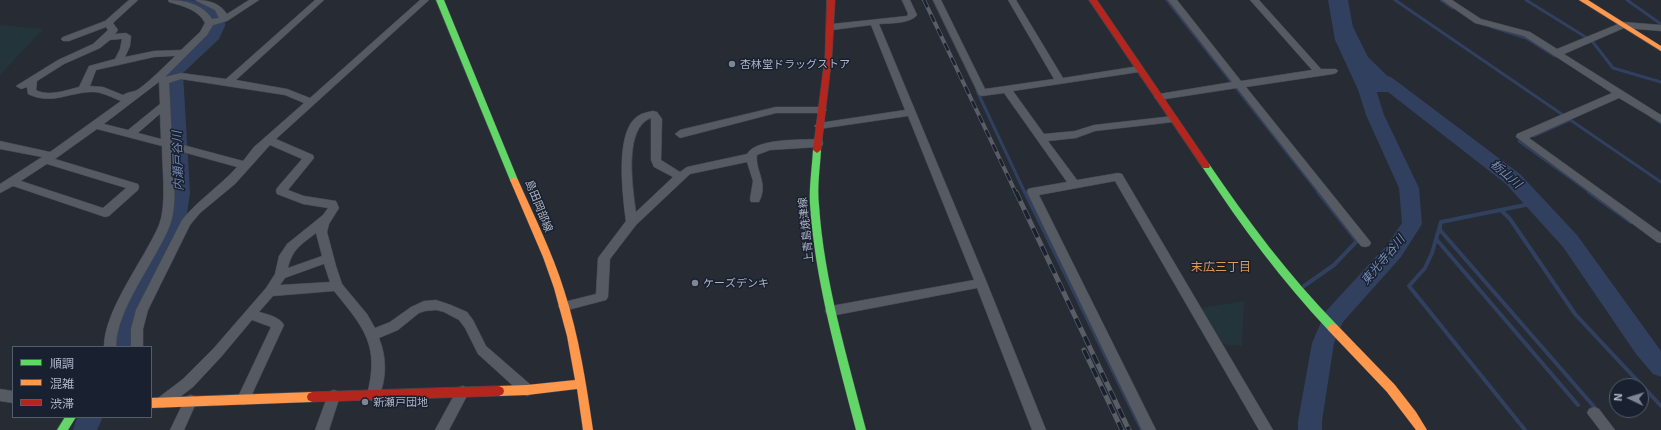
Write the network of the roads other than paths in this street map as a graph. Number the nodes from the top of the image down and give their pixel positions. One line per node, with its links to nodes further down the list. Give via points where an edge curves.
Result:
1 (134, 0): 19 (street)
2 (172, 0): 20 (street, via 201,11)
3 (199, 0): 17 (street, via 218,8)
4 (255, 0): 17 (street)
5 (320, 0): 37 (street)
6 (425, 0): 45 (street)
7 (440, 0): 78 (main road, 島田岡部線, via 551,268)
8 (831, 0): 22 (main road, 上青島焼津線)
9 (906, 0): 18 (street, via 913,15 909,18)
10 (937, 0): 40 (street, via 982,93)
11 (1012, 0): 36 (street)
12 (1093, 0): 31 (main road)
13 (1172, 0): 38 (street)
14 (1254, 0): 33 (street)
15 (1446, 0): 29 (street, via 1478,21 1527,34)
16 (1583, 0): 21 (main road)
17 (224, 19): 20 (street)
18 (874, 22): 22 (street); 48 (street)
19 (108, 23): 24 (street, via 113,30); 25 (street)
20 (209, 23): 28 (street, via 204,33)
21 (1623, 25): 23 (street); 27 (main road); 29 (street)
22 (832, 27): 47 (main road, 上青島焼津線)
23 (1661, 28)
24 (108, 37): 30 (street, via 126,36 123,54); 34 (street, via 90,50)
25 (66, 39)
26 (167, 42): 28 (street)
27 (1661, 49)
28 (178, 53): 30 (street, via 154,54); 35 (street); 44 (street)
29 (1557, 53): 42 (street)
30 (118, 61): 41 (street, via 92,68)
31 (1139, 69): 36 (street); 43 (main road)
32 (1333, 71): 33 (street)
33 (1319, 72): 38 (street)
34 (32, 79): 39 (street); 41 (street, via 31,92 37,96)
35 (161, 79): 37 (street, via 181,76); 46 (street); 49 (street)
36 (1060, 81): 40 (street)
37 (228, 82): 45 (street, via 287,92)
38 (1240, 85): 43 (street); 72 (street)
39 (21, 86)
40 (1006, 89): 56 (street)
41 (83, 90): 44 (street, via 106,91)
42 (1619, 94): 51 (street); 71 (street, via 1521,137)
43 (1158, 97): 50 (main road)
44 (124, 99): 49 (street)
45 (310, 102): 57 (street)
46 (165, 105): 54 (street); 59 (street)
47 (822, 110): 53 (main road, 上青島焼津線); 55 (street, via 776,110)
48 (911, 112): 53 (street); 75 (street)
49 (104, 118): 52 (street)
50 (1173, 119): 56 (street, via 1094,128 1076,134); 105 (main road, via 1273,261 1315,310 1380,374)
51 (1661, 120)
52 (95, 124): 54 (street); 61 (street)
53 (820, 126): 58 (main road, 上青島焼津線)
54 (130, 134): 59 (street)
55 (680, 134)
56 (1040, 138): 66 (street)
57 (269, 140): 63 (street); 69 (street, via 309,158 281,191 303,200 332,204 334,208)
58 (818, 143): 62 (street, via 768,146 758,149); 79 (main road, 上青島焼津線, via 814,203 818,248)
59 (168, 144): 63 (street); 82 (street, via 169,199 165,224 117,315)
60 (0, 145): 61 (street)
61 (49, 158): 65 (street); 65 (street, via 134,187 104,213)
62 (751, 158): 64 (street, via 687,171); 68 (street, via 758,181)
63 (245, 166): 83 (street, via 196,210 186,223 142,310 137,329)
64 (681, 177): 70 (street); 70 (street, via 658,164 657,119 653,114 647,114 638,123 629,140 626,164)
65 (12, 182): 67 (street)
66 (1074, 184): 103 (street, via 1032,192); 104 (street, via 1118,177)
67 (0, 189)
68 (756, 199)
69 (331, 213): 73 (street, via 321,232); 74 (street, via 291,247 285,256)
70 (632, 222): 78 (street, via 604,258 602,297)
71 (1661, 239)
72 (1365, 243)
73 (328, 258): 74 (street); 76 (street)
74 (281, 275): 77 (street)
75 (981, 283): 79 (street); 102 (street)
76 (337, 286): 77 (street); 81 (street, via 363,318)
77 (270, 291): 80 (street)
78 (564, 306): 84 (main road, 島田岡部線)
79 (830, 311): 101 (main road, 上青島焼津線)
80 (249, 314): 91 (street, via 278,325); 93 (street, via 188,383)
81 (372, 335): 85 (street, via 394,326 424,306 436,305 447,308 463,316 470,324 482,350); 88 (street, via 379,352 379,374)
82 (110, 346)
83 (137, 346)
84 (582, 384): 85 (main road); 100 (main road, 島田岡部線)
85 (527, 390): 86 (main road)
86 (463, 392): 88 (main road); 99 (street)
87 (0, 395): 90 (street)
88 (373, 395): 89 (main road)
89 (334, 396): 91 (main road); 98 (street)
90 (12, 397)
91 (243, 399): 92 (main road)
92 (191, 401): 93 (main road); 97 (street)
93 (157, 402)
94 (1594, 413): 106 (street)
95 (71, 418): 96 (main road)
96 (62, 430)
97 (177, 430)
98 (322, 430)
99 (442, 430)
100 (588, 430)
101 (861, 430)
102 (1039, 430)
103 (1149, 430)
104 (1266, 430)
105 (1422, 430)
106 (1608, 430)

